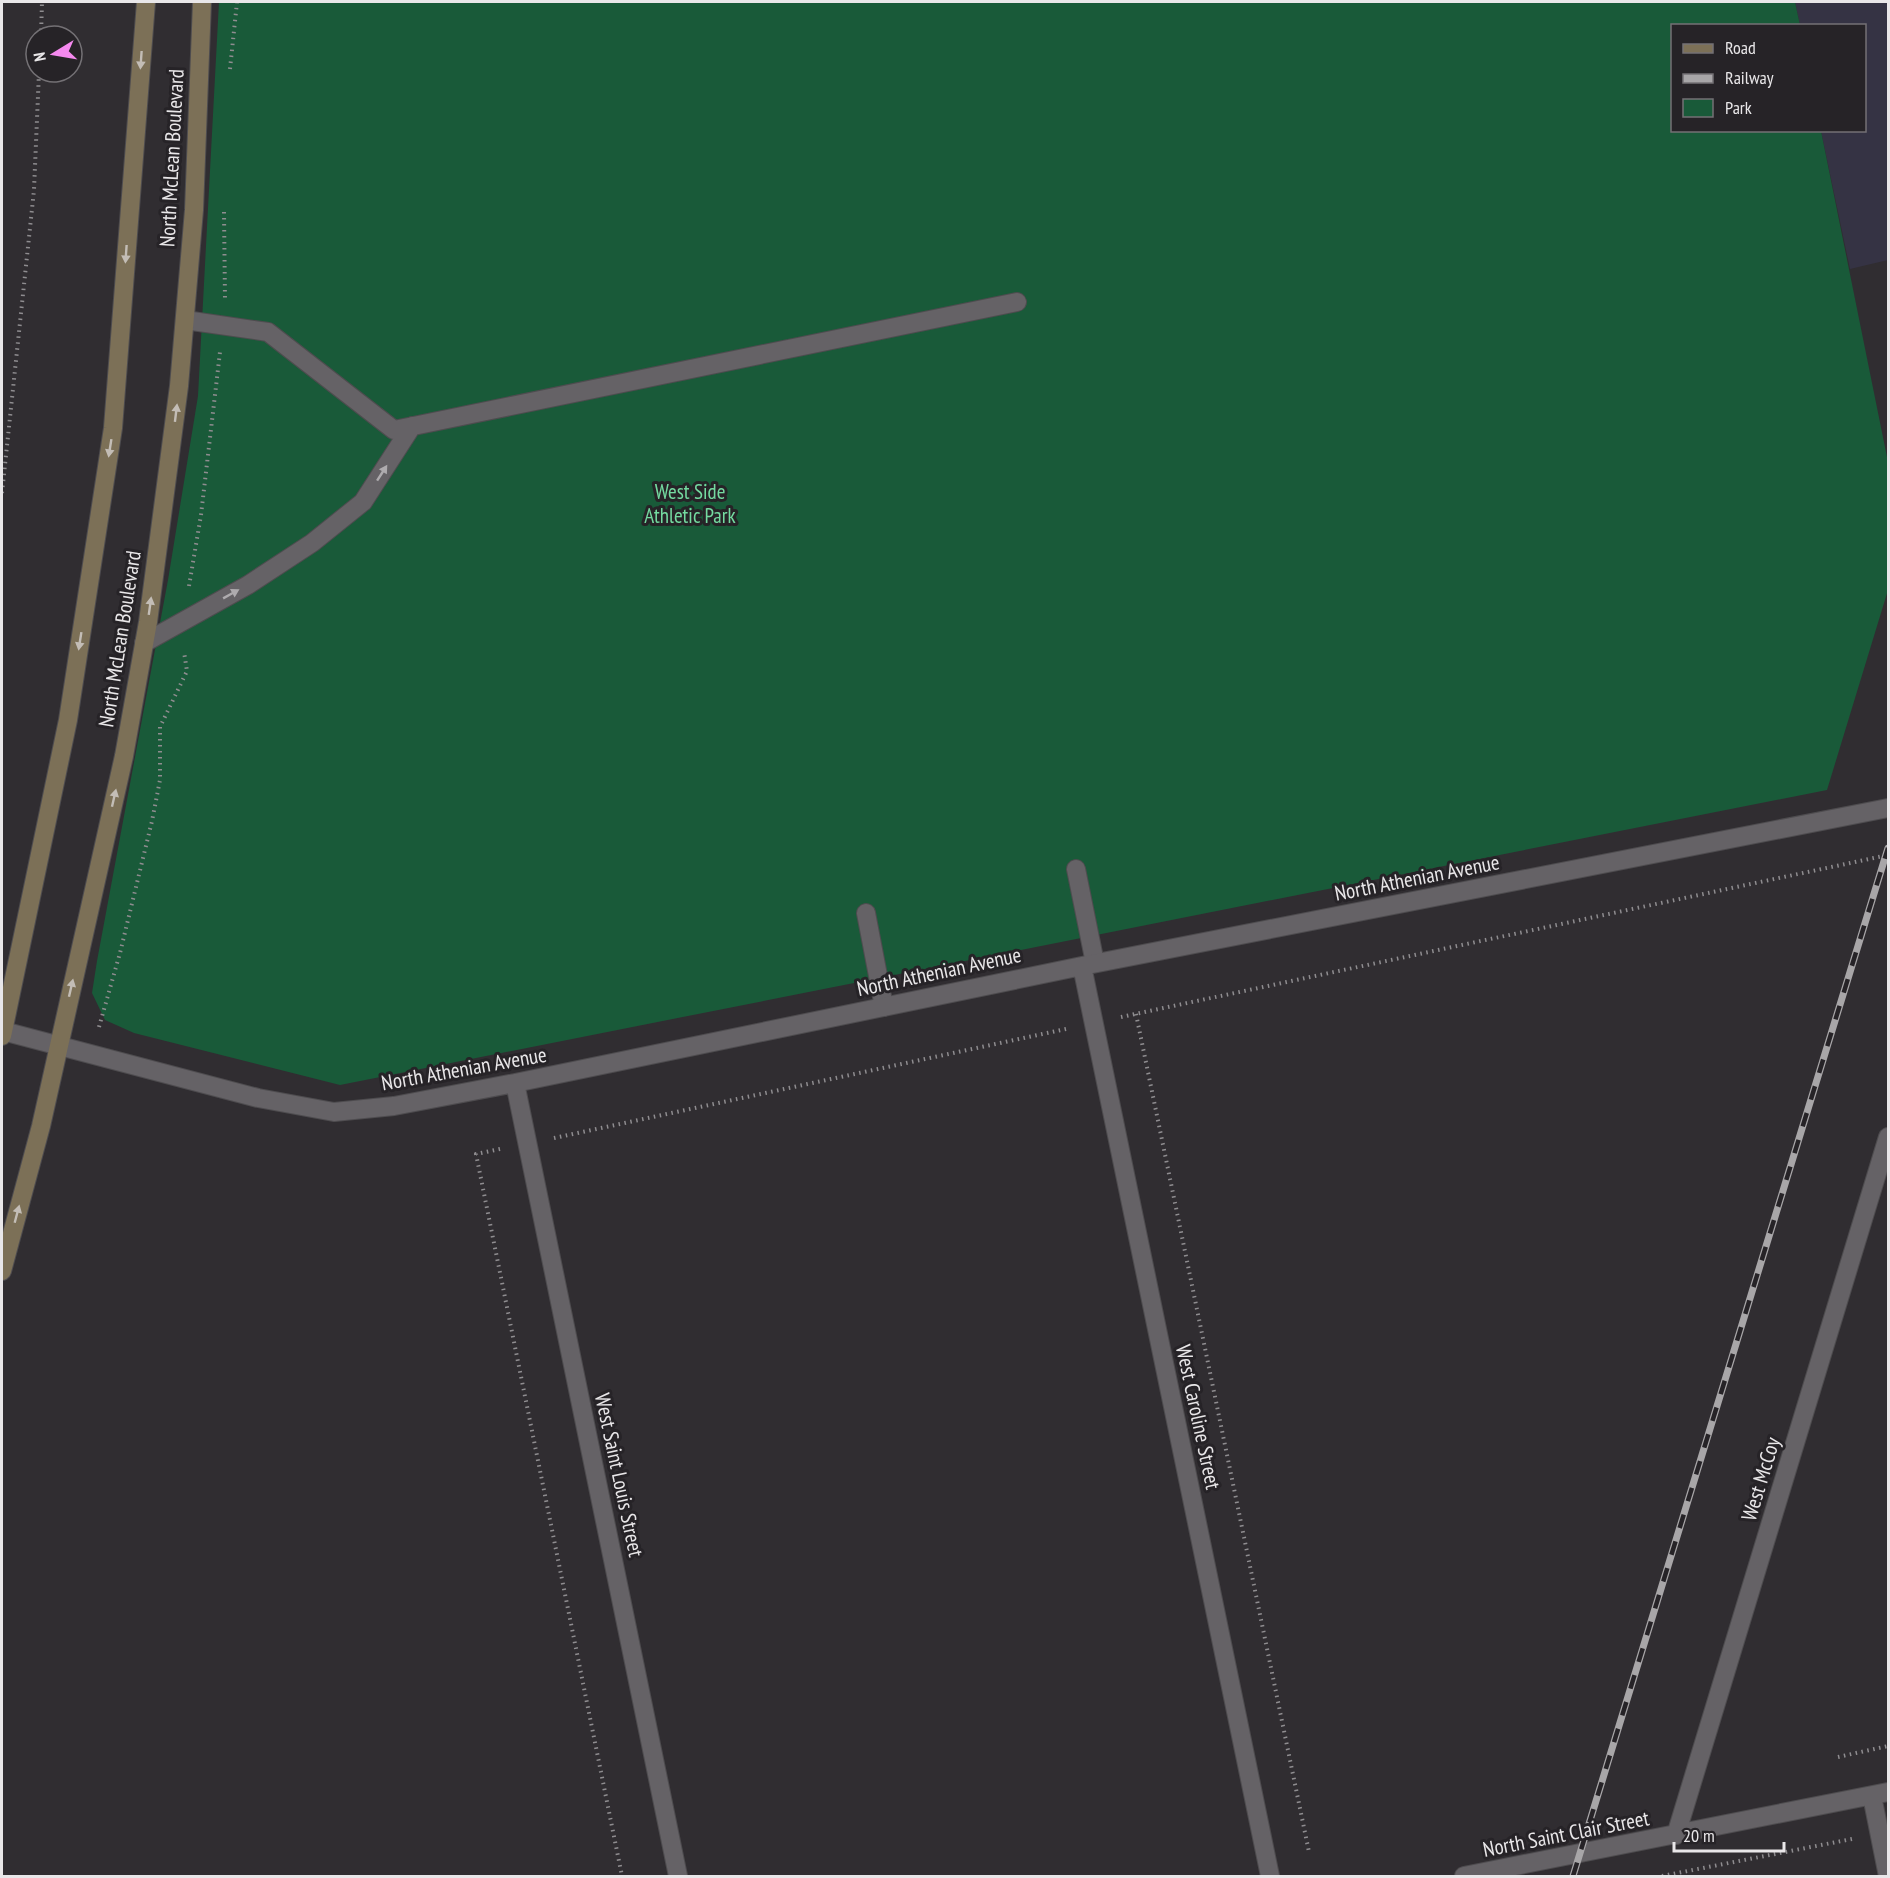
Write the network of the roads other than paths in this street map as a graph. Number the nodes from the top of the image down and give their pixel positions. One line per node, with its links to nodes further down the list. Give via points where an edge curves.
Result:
1 (146, 2): 12 (main road, North McLean Boulevard, one-way to 12, via 113,428 68,720)
2 (202, 2): 4 (main road, North McLean Boulevard, via 194,210)
3 (1017, 302): 5 (street)
4 (185, 320): 5 (street, via 268,333 394,430); 6 (main road, North McLean Boulevard, one-way to 4)
5 (412, 426): 6 (street, one-way to 5, via 248,585 320,536 363,501)
6 (144, 643): 13 (main road, North McLean Boulevard, one-way to 6, via 124,756)
7 (1888, 808): 10 (street, North Athenian Avenue)
8 (1076, 869): 10 (street, West Caroline Street)
9 (866, 913): 11 (street)
10 (1089, 964): 11 (street, North Athenian Avenue); 20 (street, West Caroline Street, via 1094,1023)
11 (884, 1006): 14 (street, North Athenian Avenue)
12 (2, 1034): 13 (street, North Athenian Avenue)
13 (58, 1045): 14 (street, North Athenian Avenue, via 258,1098 334,1112 394,1106); 16 (main road, North McLean Boulevard, one-way to 13)
14 (515, 1083): 19 (street, West Saint Louis Street)
15 (1888, 1137): 18 (street, West McCoy)
16 (2, 1271)
17 (1880, 1794): 18 (street, North Saint Clair Street); 22 (street, via 1880,1834)
18 (1676, 1835): 21 (street, North Saint Clair Street)
19 (678, 1876)
20 (1270, 1876)
21 (1464, 1876)
22 (1888, 1876)

